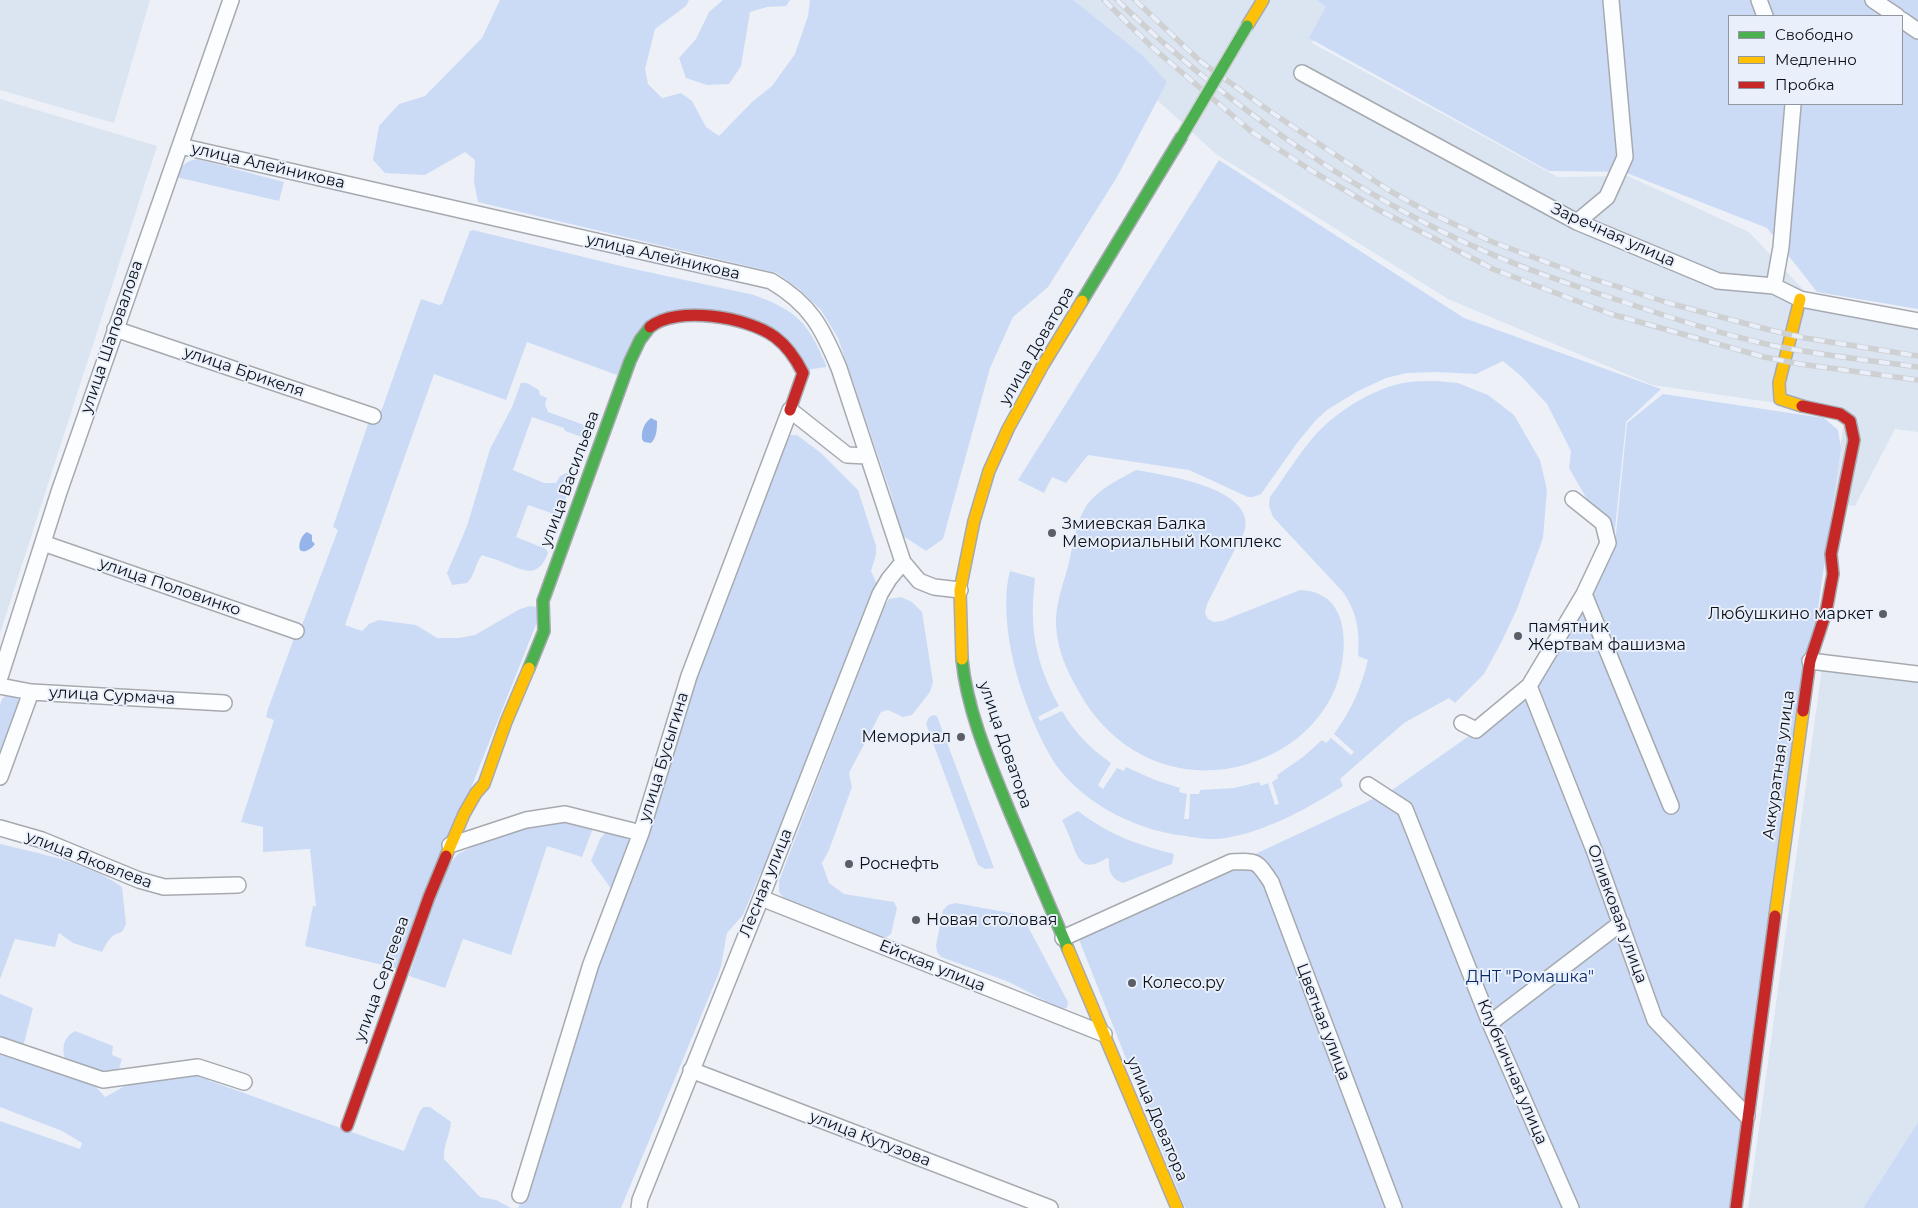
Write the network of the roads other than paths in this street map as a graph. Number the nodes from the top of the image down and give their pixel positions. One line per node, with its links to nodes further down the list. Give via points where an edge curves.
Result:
1 (230, 0): 12 (street, улица Шаповалова)
2 (1263, 0): 24 (street, улица Доватора, bridge, via 1043,365 1008,430 989,471 974,521)
3 (1611, 0): 13 (street, via 1625,156 1607,197)
4 (1759, 0): 6 (street)
5 (1873, 0): 7 (street)
6 (1765, 15)
7 (1896, 15)
8 (1903, 21): 9 (street)
9 (1918, 31)
10 (1302, 73): 13 (street, Заречная улица)
11 (1793, 105): 14 (street, via 1781,247)
12 (180, 146): 17 (street, улица Шаповалова); 20 (street, улица Алейникова, via 771,281 796,297 821,330 839,368)
13 (1577, 222): 14 (street, Заречная улица, via 1718,281)
14 (1774, 286): 15 (street, Заречная улица)
15 (1800, 299): 16 (street, Заречная улица); 27 (street, Аккуратная улица, via 1779,383 1780,399 1840,414 1850,421 1854,440 1831,554 1832,584)
16 (1918, 321)
17 (115, 329): 19 (street, улица Брикеля); 22 (street, улица Шаповалова)
18 (790, 410): 20 (street, via 848,455); 39 (street, улица Бусыгина, via 689,676); 40 (street, улица Васильева, via 803,373 786,345 768,331 733,319 692,315 658,321 646,331 625,375 543,601 544,632 484,784 464,814)
19 (374, 416)
20 (868, 456): 23 (street, улица Алейникова)
21 (1573, 499): 25 (street, via 1603,522 1608,542)
22 (43, 543): 26 (street, улица Половинко); 29 (street, улица Шаповалова)
23 (903, 562): 24 (street, улица Алейникова, via 919,581 934,587); 42 (street, Лесная улица, via 880,594)
24 (960, 590): 44 (street, улица Доватора, via 964,678 976,721 994,774)
25 (1584, 594): 31 (street); 37 (street)
26 (296, 631)
27 (1810, 661): 28 (street); 50 (street, Аккуратная улица)
28 (1918, 674)
29 (0, 677)
30 (0, 686): 32 (street, улица Сурмача)
31 (1529, 686): 34 (street, via 1476,730); 43 (street, Оливковая улица)
32 (31, 692): 33 (street, улица Сурмача); 35 (street)
33 (224, 703)
34 (1462, 723)
35 (0, 777)
36 (1368, 785): 45 (street, Клубничная улица, via 1405,809)
37 (1671, 806)
38 (0, 828): 41 (street, улица Яковлева, via 42,840 164,887)
39 (641, 833): 40 (street, via 565,814 526,820); 52 (street, улица Бусыгина, via 592,964)
40 (450, 845): 51 (street, улица Сергеева)
41 (238, 885)
42 (761, 898): 46 (street, Ейская улица); 48 (street, Лесная улица)
43 (1621, 923): 45 (street); 50 (street, Оливковая улица, via 1655,1020)
44 (1063, 938): 46 (street, улица Доватора); 56 (street, Цветная улица, via 1231,862 1253,861 1260,866 1271,882)
45 (1490, 1023): 57 (street, Клубничная улица)
46 (1104, 1034): 55 (street, улица Доватора)
47 (0, 1045): 49 (street, via 103,1080 198,1067)
48 (691, 1070): 53 (street, Лесная улица); 54 (street, улица Кутузова)
49 (244, 1082)
50 (1747, 1116): 58 (street, Аккуратная улица)
51 (346, 1126)
52 (520, 1195)
53 (639, 1208)
54 (1050, 1208)
55 (1177, 1208)
56 (1394, 1208)
57 (1571, 1208)
58 (1736, 1208)

